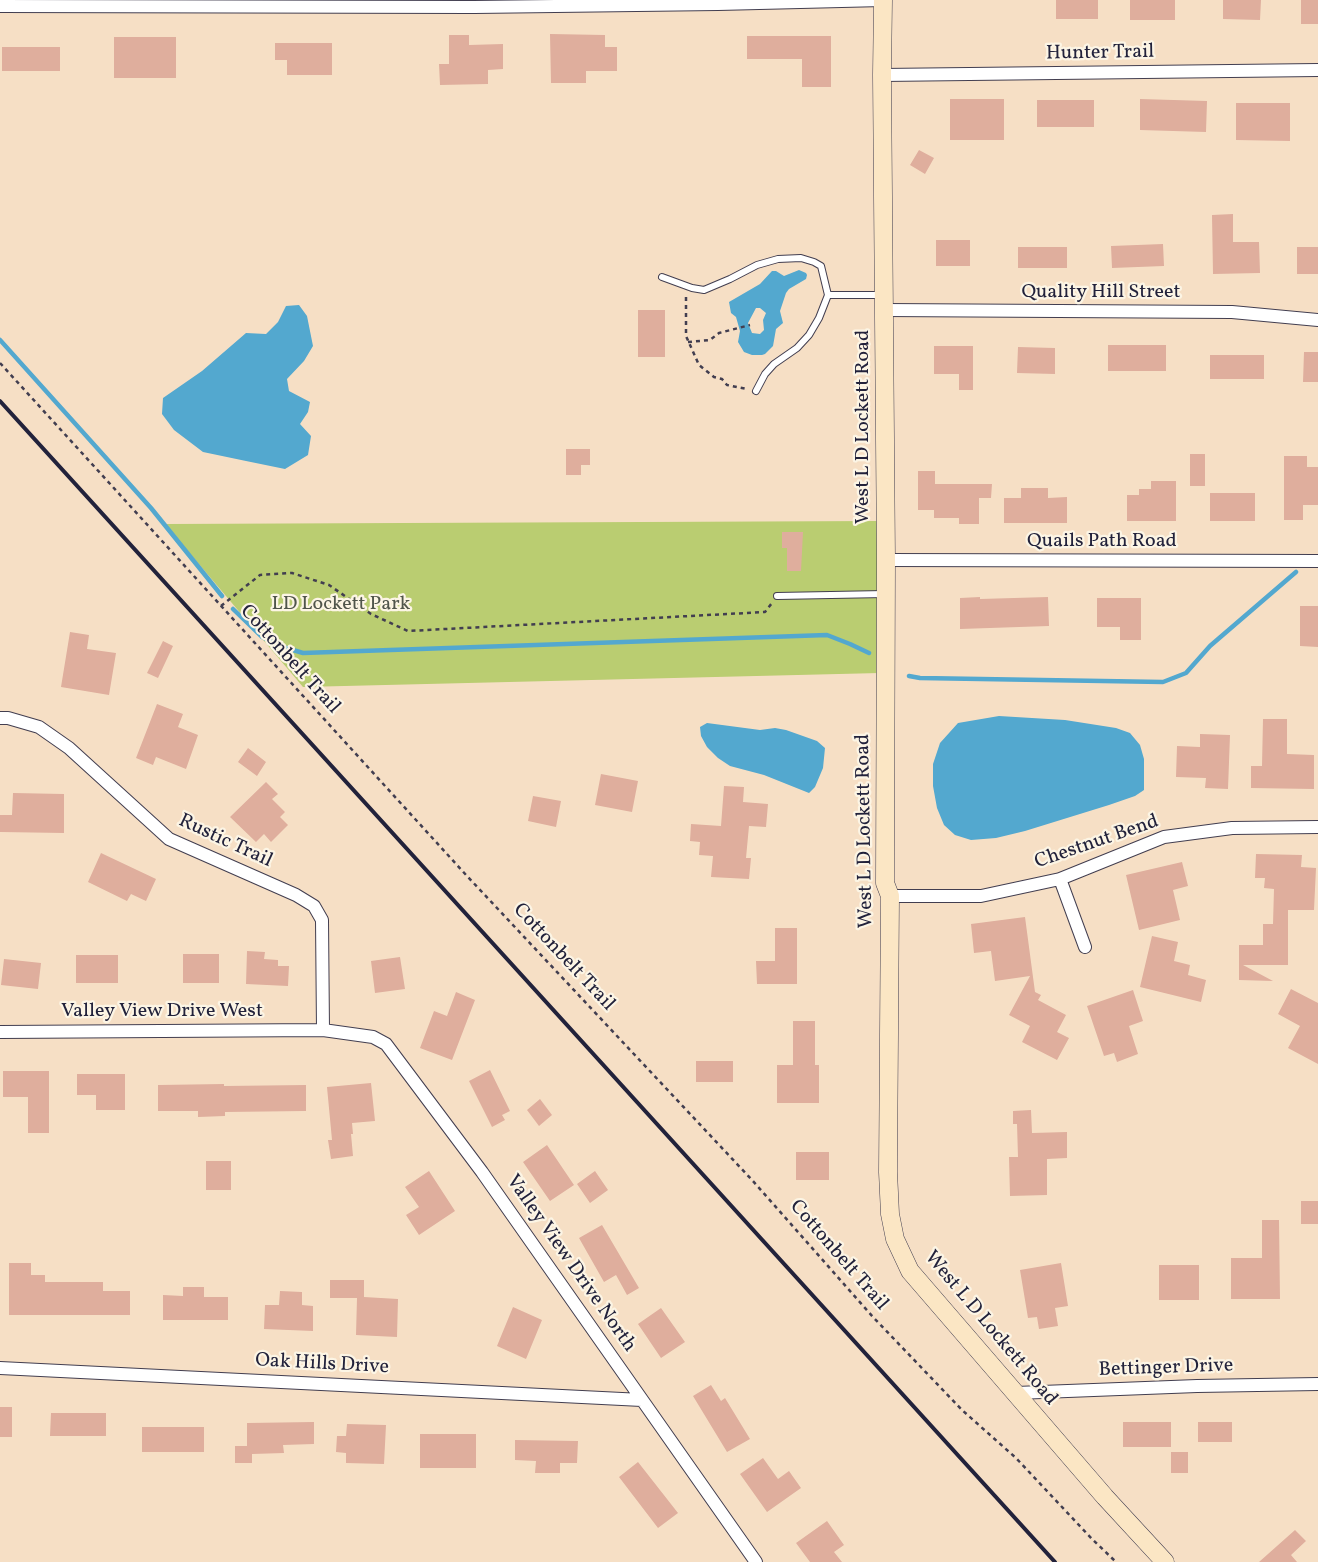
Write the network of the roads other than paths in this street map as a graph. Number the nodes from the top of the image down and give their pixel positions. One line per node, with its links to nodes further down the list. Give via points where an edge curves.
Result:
1 (883, 0): 2 (street, via 474,7); 4 (main road, West L D Lockett Road)
2 (0, 6)
3 (1318, 70): 4 (street, Hunter Trail)
4 (882, 75): 7 (main road, West L D Lockett Road)
5 (662, 277): 6 (lane, via 704,290 757,265 801,258 821,266)
6 (828, 295): 7 (lane); 9 (lane, via 809,335 774,364)
7 (884, 302): 8 (street, Quality Hill Street, via 1232,312); 10 (main road, West L D Lockett Road)
8 (1318, 320)
9 (756, 391)
10 (886, 560): 11 (street, Quails Path Road); 12 (main road, West L D Lockett Road)
11 (1318, 561)
12 (886, 594): 13 (lane); 17 (main road, West L D Lockett Road, via 885,884)
13 (777, 596)
14 (0, 718): 19 (street, Rustic Trail, via 39,727 69,748 169,839 314,906 322,920)
15 (1318, 827): 16 (street, Chestnut Bend, via 1232,828 1164,838)
16 (1060, 879): 17 (street, Chestnut Bend, via 982,896); 18 (street)
17 (890, 896): 23 (main road, West L D Lockett Road, via 888,1172 895,1239 910,1271)
18 (1085, 947)
19 (324, 1030): 20 (street, Valley View Drive West); 24 (street, Valley View Drive North, via 373,1037 386,1044 482,1172)
20 (0, 1032)
21 (0, 1368): 24 (street, Oak Hills Drive)
22 (1318, 1384): 23 (street, Bettinger Drive)
23 (1016, 1393): 26 (main road, West L D Lockett Road)
24 (642, 1400): 25 (street, Valley View Drive North)
25 (756, 1562)
26 (1165, 1562)

